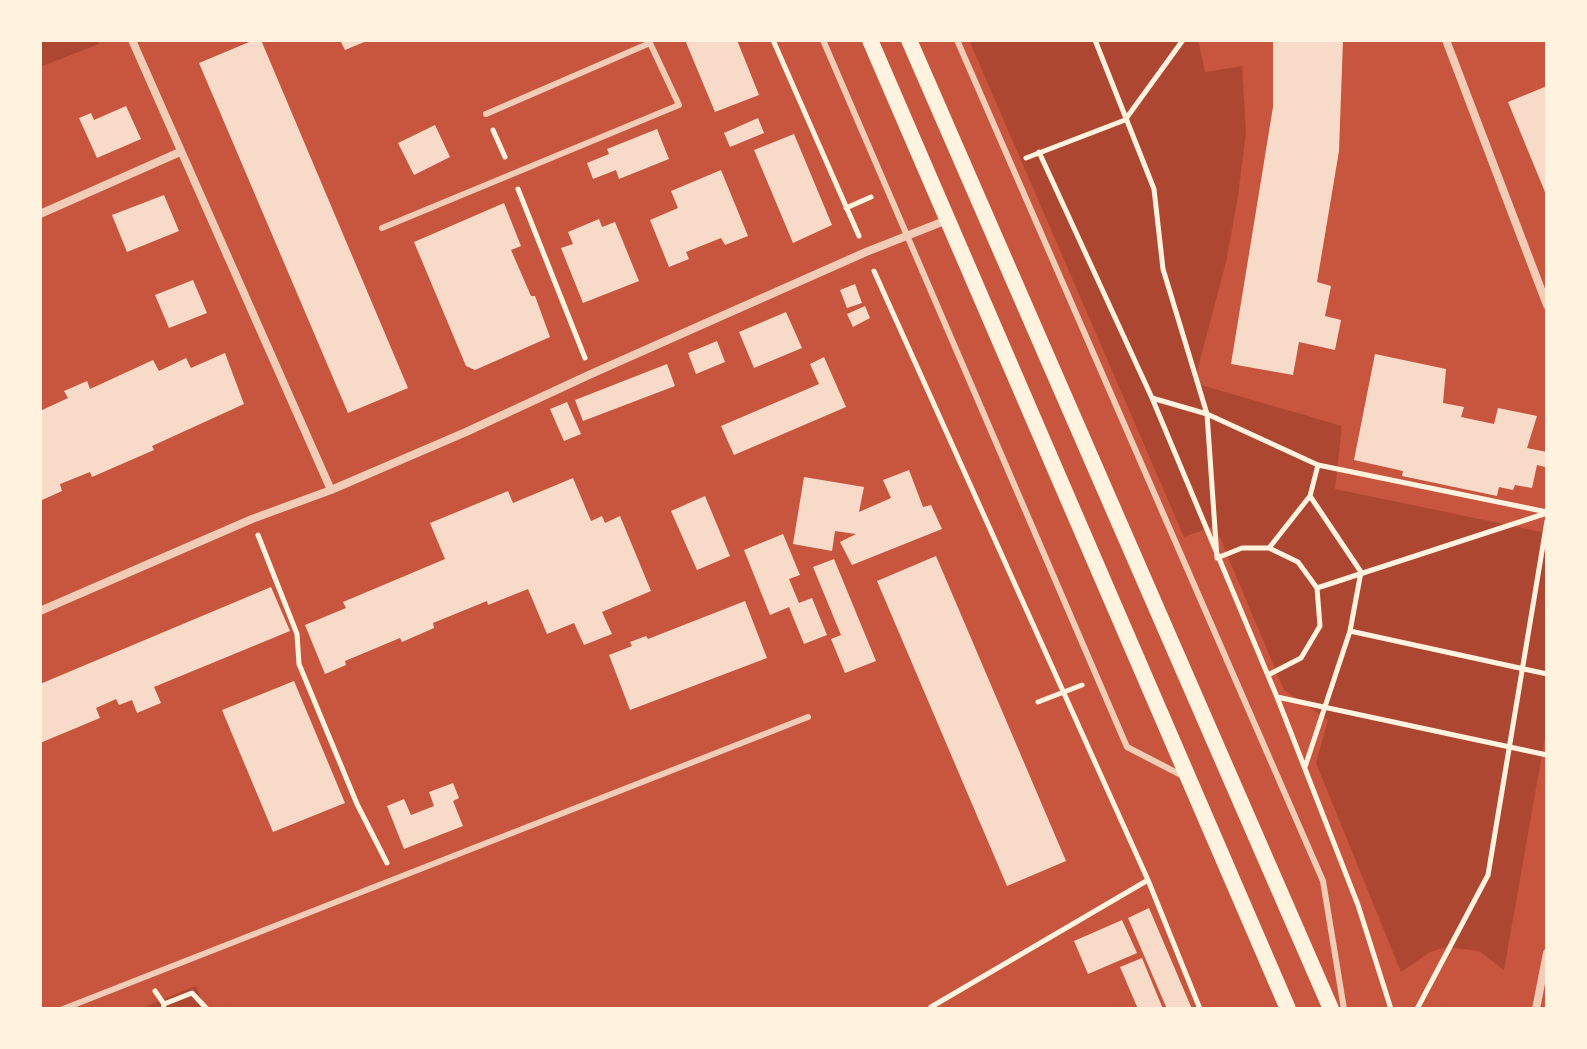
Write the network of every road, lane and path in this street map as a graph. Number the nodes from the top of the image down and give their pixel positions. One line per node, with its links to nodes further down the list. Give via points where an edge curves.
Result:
1 (773, 40): 17 (path)
2 (823, 40): 21 (lane)
3 (870, 40): 19 (main road)
4 (909, 40): 58 (main road)
5 (957, 40): 14 (lane)
6 (1095, 40): 11 (path)
7 (1183, 40): 11 (path)
8 (1446, 40): 23 (street)
9 (135, 41): 12 (street)
10 (486, 114): 15 (path); 15 (lane, via 650,43 679,105)
11 (1125, 120): 13 (path); 26 (path, via 1154,189 1163,269)
12 (180, 152): 18 (street); 28 (street)
13 (1039, 152): 14 (path); 25 (path)
14 (1011, 164): 59 (lane, via 1323,881)
15 (513, 174): 20 (lane); 24 (path)
16 (879, 194): 17 (path)
17 (846, 208): 22 (path)
18 (40, 214)
19 (947, 220): 21 (street); 48 (main road)
20 (382, 228)
21 (908, 236): 22 (street); 48 (lane, via 1127,747)
22 (866, 252): 24 (street); 50 (path)
23 (1547, 305)
24 (591, 374): 28 (street)
25 (1152, 398): 26 (path); 34 (path)
26 (1207, 414): 27 (path); 34 (path)
27 (1318, 465): 29 (path); 30 (path)
28 (331, 490): 31 (street)
29 (1310, 496): 33 (path); 35 (path)
30 (1547, 512): 35 (path)
31 (252, 519): 37 (street); 49 (path, via 297,634 299,664 357,804)
32 (1547, 521): 39 (path)
33 (1269, 548): 34 (path, via 1242,548); 36 (path, via 1298,562)
34 (1217, 558): 41 (path)
35 (1361, 572): 36 (path); 38 (path)
36 (1317, 588): 41 (path, via 1320,626 1301,658)
37 (40, 611)
38 (1350, 631): 39 (path); 43 (path)
39 (1523, 669): 40 (path); 45 (path)
40 (1547, 674)
41 (1268, 675): 42 (path)
42 (1277, 697): 43 (path); 47 (path)
43 (1323, 706): 45 (path); 47 (path)
44 (808, 717): 49 (lane)
45 (1509, 747): 46 (path); 61 (path, via 1488,875)
46 (1547, 755)
47 (1305, 769): 60 (path, via 1358,905)
48 (1186, 778): 57 (main road)
49 (395, 877): 53 (lane)
50 (1148, 880): 52 (path); 56 (path)
51 (1547, 953): 62 (street)
52 (931, 1007)
53 (63, 1009)
54 (163, 1009): 55 (path, via 192,993)
55 (207, 1009)
56 (1200, 1009)
57 (1288, 1009)
58 (1331, 1009)
59 (1344, 1009)
60 (1391, 1009)
61 (1417, 1009)
62 (1536, 1009)

